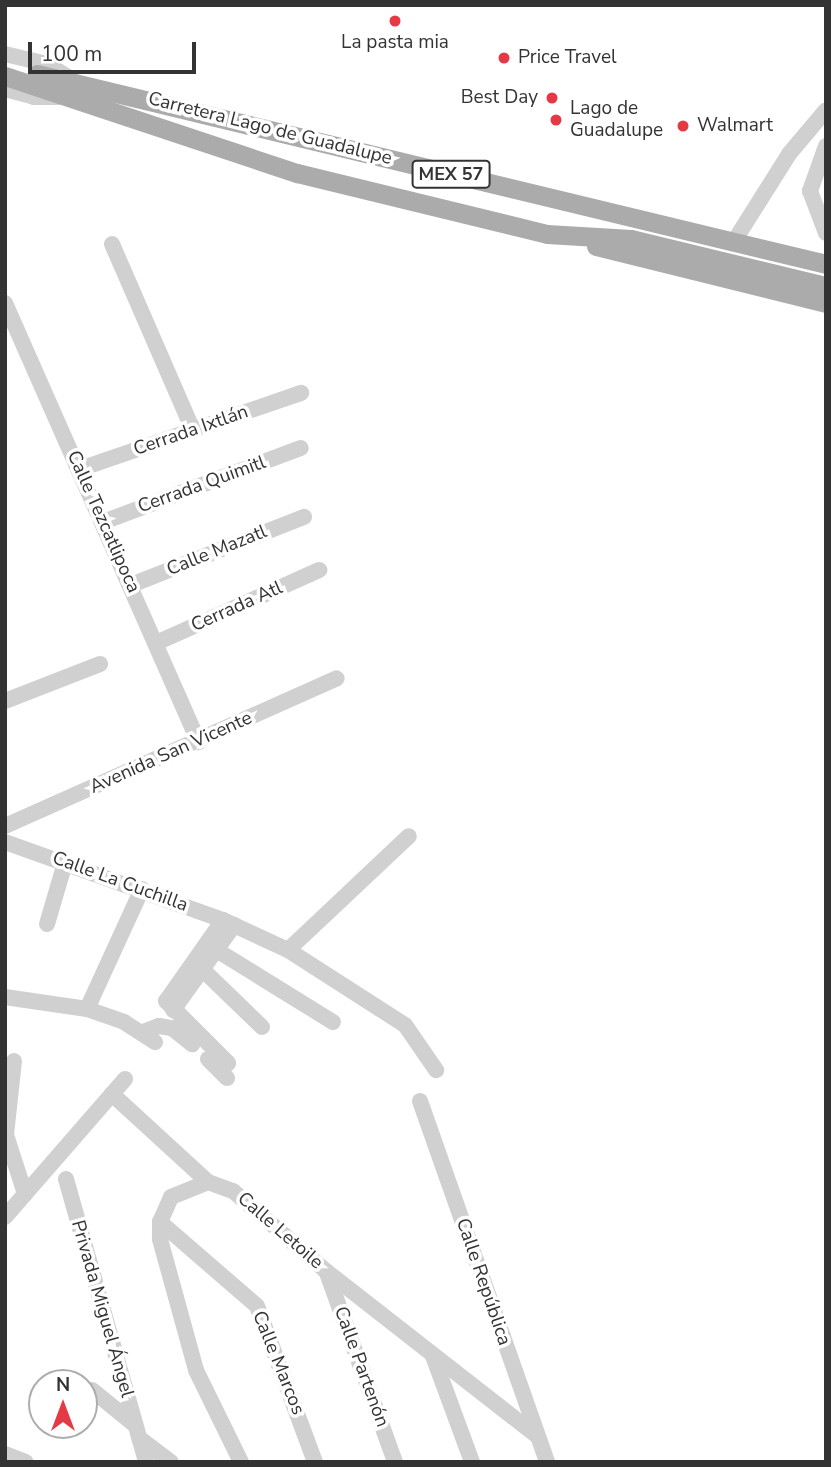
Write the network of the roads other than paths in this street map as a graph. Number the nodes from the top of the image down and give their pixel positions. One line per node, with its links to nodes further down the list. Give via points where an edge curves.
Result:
1 (5, 54): 5 (street, Carretera Lago de Guadalupe / MEX 57, via 47,64)
2 (5, 67): 5 (main road)
3 (5, 76): 5 (main road)
4 (5, 89): 5 (street, Carretera Lago de Guadalupe / MEX 57, via 34,97)
5 (74, 90): 9 (main road, Carretera Lago de Guadalupe / MEX 57, via 298,173); 10 (main road, Carretera Lago de Guadalupe / MEX 57)
6 (826, 110): 10 (street, via 789,154)
7 (826, 146): 8 (street, via 810,191)
8 (826, 233)
9 (547, 234): 13 (main road, Carretera Lago de Guadalupe / MEX 57, via 631,239); 15 (main road)
10 (733, 243): 12 (main road, Carretera Lago de Guadalupe / MEX 57)
11 (112, 244): 17 (street)
12 (826, 264)
13 (826, 286)
14 (5, 303): 19 (street, Calle Tezcatlipoca)
15 (826, 303)
16 (301, 393): 17 (street, Cerrada Ixtlán)
17 (193, 430): 19 (street, Cerrada Ixtlán)
18 (301, 448): 21 (street, Cerrada Quimitl)
19 (80, 469): 21 (street, Calle Tezcatlipoca)
20 (304, 517): 23 (street, Calle Mazatl)
21 (103, 522): 23 (street, Calle Tezcatlipoca)
22 (319, 570): 24 (street, Cerrada Atl)
23 (131, 585): 24 (street, Calle Tezcatlipoca)
24 (156, 643): 28 (street, Calle Tezcatlipoca)
25 (100, 664): 27 (street)
26 (337, 678): 28 (street, Avenida San Vicente)
27 (5, 701)
28 (200, 742): 29 (street, Avenida San Vicente)
29 (5, 826)
30 (409, 836): 36 (street)
31 (5, 842): 32 (street, Calle La Cuchilla)
32 (65, 863): 33 (street, Calle La Cuchilla); 35 (street)
33 (142, 889): 34 (street, Calle La Cuchilla); 41 (street)
34 (229, 923): 36 (street, Calle La Cuchilla); 37 (street); 40 (street)
35 (47, 924)
36 (288, 950): 45 (street, Calle La Cuchilla, via 405,1025)
37 (218, 951): 38 (street); 42 (street)
38 (203, 970): 40 (street); 43 (street)
39 (5, 997): 41 (street)
40 (170, 1006): 41 (street, via 228,1070 179,1031 159,1026 149,1037)
41 (87, 1009)
42 (333, 1023)
43 (262, 1027)
44 (14, 1061): 51 (street, via 6,1135)
45 (436, 1070)
46 (125, 1079): 47 (street)
47 (112, 1094): 50 (street, Calle Letoile); 51 (street)
48 (420, 1101): 58 (street, Calle República)
49 (66, 1179): 57 (street, Privada Miguel Ángel)
50 (208, 1182): 53 (street, via 171,1197); 54 (street, Calle Letoile, via 233,1191)
51 (25, 1194): 52 (street)
52 (7, 1212)
53 (160, 1222): 63 (street, via 160,1239 196,1370); 64 (street, Calle Marcos, via 257,1306)
54 (326, 1271): 55 (street, Calle Letoile); 65 (street, Calle Partenón)
55 (433, 1355): 58 (street, Calle Letoile); 66 (street)
56 (98, 1396): 57 (street)
57 (137, 1432): 61 (street, Privada Miguel Ángel); 62 (street)
58 (537, 1435): 67 (street, Calle República)
59 (5, 1454): 60 (street)
60 (26, 1462)
61 (146, 1462)
62 (171, 1462)
63 (241, 1462)
64 (315, 1462)
65 (395, 1462)
66 (472, 1462)
67 (547, 1462)

